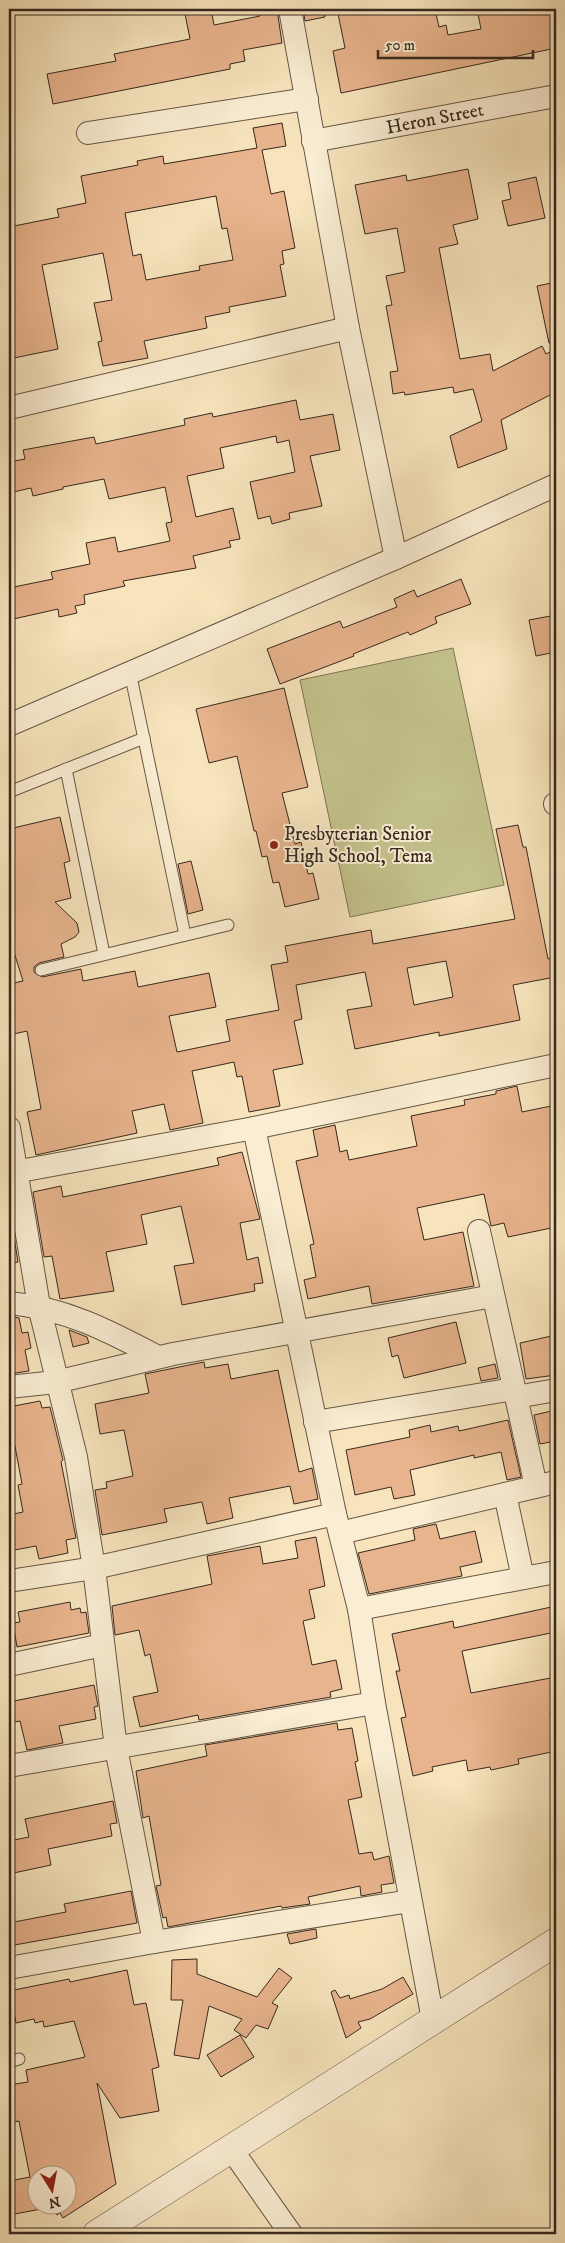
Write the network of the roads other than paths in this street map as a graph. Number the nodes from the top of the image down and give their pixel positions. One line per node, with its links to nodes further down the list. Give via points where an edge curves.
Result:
1 (290, 9): 3 (street)
2 (556, 96): 5 (street, Heron Street)
3 (307, 99): 4 (street); 5 (street)
4 (88, 133)
5 (313, 141): 6 (street)
6 (348, 328): 7 (street); 9 (street)
7 (9, 408)
8 (556, 485): 9 (street)
9 (396, 558): 10 (street)
10 (130, 672): 11 (street); 12 (lane)
11 (9, 725)
12 (144, 738): 13 (lane); 16 (lane)
13 (66, 769): 14 (lane); 17 (lane)
14 (9, 792)
15 (228, 925): 16 (lane)
16 (185, 935): 17 (lane)
17 (104, 954): 18 (lane)
18 (41, 970)
19 (556, 1064): 21 (street)
20 (9, 1128): 22 (street)
21 (254, 1128): 22 (street); 27 (street)
22 (12, 1172): 26 (street)
23 (479, 1231): 24 (street)
24 (494, 1296): 27 (street); 32 (street)
25 (9, 1304): 26 (street)
26 (38, 1306): 28 (street, via 102,1327); 29 (street)
27 (296, 1331): 28 (street); 33 (street)
28 (158, 1357): 29 (street)
29 (56, 1382): 30 (street); 37 (street, via 76,1457)
30 (9, 1387)
31 (556, 1390): 32 (street)
32 (515, 1394): 33 (street); 34 (street)
33 (315, 1422): 36 (street)
34 (546, 1484): 35 (street)
35 (505, 1494): 36 (street); 39 (street)
36 (338, 1523): 37 (street); 41 (street)
37 (94, 1568): 40 (street); 42 (street)
38 (556, 1572): 39 (street)
39 (523, 1578): 41 (street)
40 (9, 1581)
41 (359, 1609): 44 (street)
42 (103, 1645): 43 (street); 45 (street)
43 (9, 1665)
44 (374, 1703): 45 (street); 47 (street)
45 (116, 1748): 46 (street); 48 (street)
46 (9, 1766)
47 (410, 1901): 48 (street); 51 (street)
48 (154, 1942): 50 (street)
49 (556, 1942): 51 (street)
50 (9, 1968)
51 (433, 2020): 52 (street)
52 (232, 2150): 53 (street); 54 (street)
53 (110, 2230)
54 (291, 2234)

